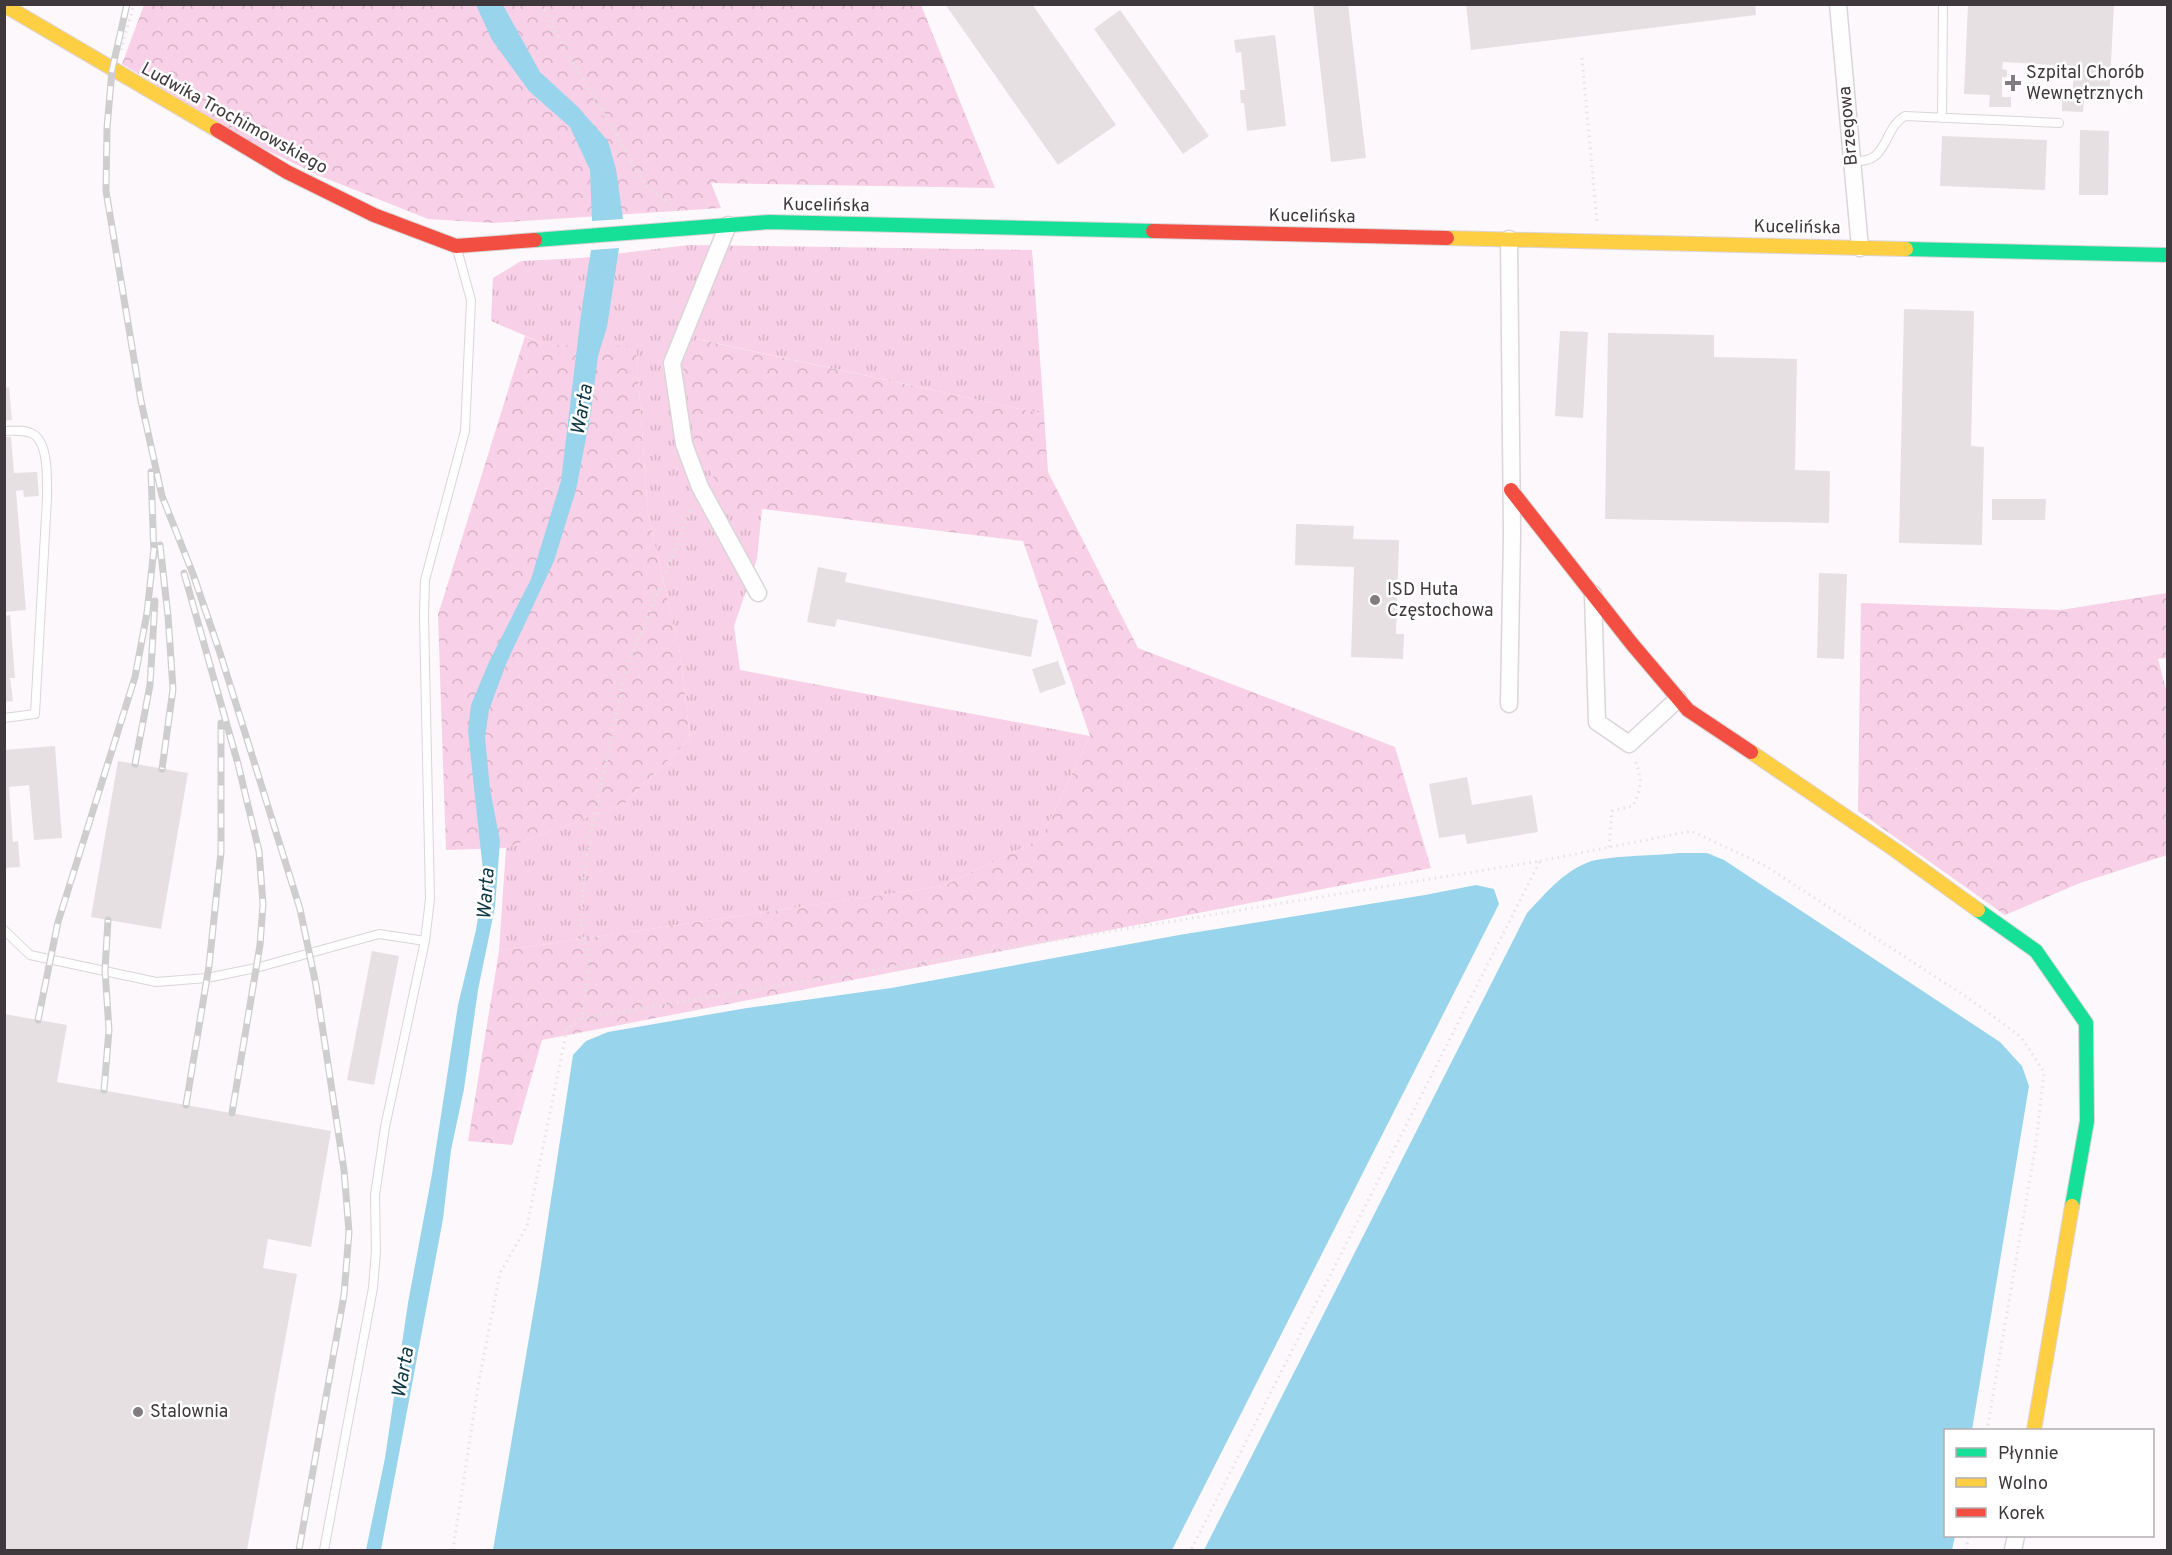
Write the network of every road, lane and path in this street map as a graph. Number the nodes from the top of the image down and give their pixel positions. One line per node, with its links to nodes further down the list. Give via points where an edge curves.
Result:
1 (134, 4): 7 (path)
2 (542, 4): 11 (path, via 646,186)
3 (1838, 4): 10 (street, Brzegowa)
4 (1943, 4): 8 (lane)
5 (12, 7): 7 (street, Ludwika Trochimowskiego)
6 (1582, 58): 14 (path)
7 (117, 73): 15 (street, Ludwika Trochimowskiego, via 287,172 374,215)
8 (1942, 118): 9 (lane); 10 (lane, via 1905,116 1897,121 1876,155)
9 (2059, 123)
10 (1852, 162): 16 (street, Brzegowa)
11 (676, 208)
12 (728, 225): 13 (street, Kucelińska, via 770,222); 15 (street, Kucelińska); 19 (street, via 672,363 684,444)
13 (1509, 239): 14 (street, Kucelińska); 20 (street)
14 (1599, 242): 16 (street, Kucelińska)
15 (456, 246): 30 (lane, via 471,300 465,431 425,580 430,899)
16 (1860, 248): 17 (street, Kucelińska)
17 (2168, 255)
18 (4, 431): 25 (lane, via 34,434 43,446 47,471 35,714)
19 (700, 487): 21 (street); 31 (path, via 625,674 584,874 581,930 590,956)
20 (1511, 490): 22 (street); 24 (street)
21 (758, 593)
22 (1593, 594): 23 (street); 26 (street, via 1597,722)
23 (1678, 699): 26 (street); 33 (street, via 1688,710 2036,951 2086,1023 2086,1121)
24 (1509, 704)
25 (4, 718)
26 (1629, 744): 27 (path, via 1640,773 1641,790 1633,806 1612,811)
27 (1609, 847): 28 (path); 32 (path, via 1691,831 1764,866 1971,1000 2021,1037 2044,1072 2036,1143)
28 (1539, 861): 31 (path); 36 (path)
29 (4, 930): 30 (lane, via 30,955 156,982 207,978 256,968 379,934)
30 (426, 941): 34 (lane, via 385,1127 375,1195 373,1288)
31 (582, 1018): 35 (path, via 567,1029 527,1226 500,1273)
32 (1987, 1429)
33 (2034, 1429)
34 (324, 1551)
35 (453, 1551)
36 (1191, 1551)

